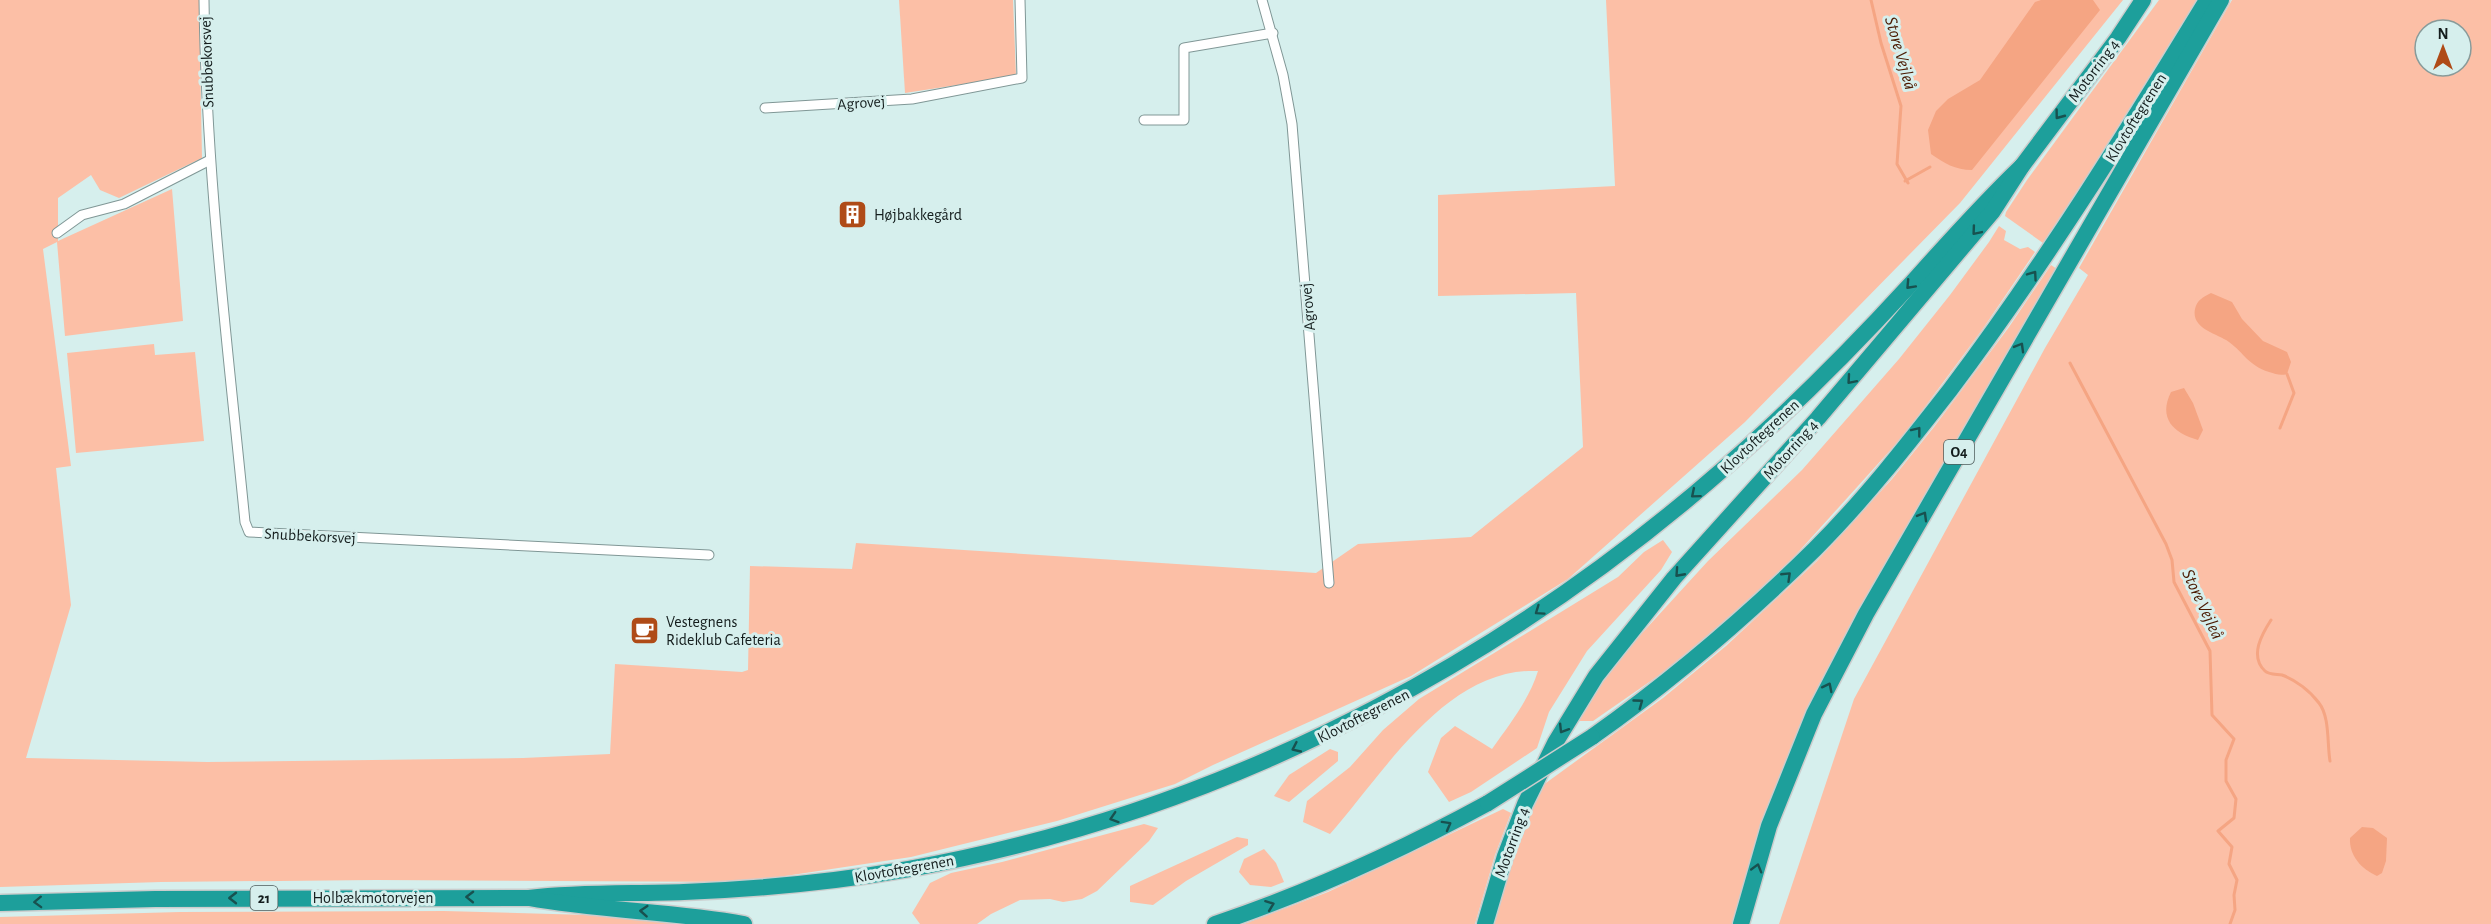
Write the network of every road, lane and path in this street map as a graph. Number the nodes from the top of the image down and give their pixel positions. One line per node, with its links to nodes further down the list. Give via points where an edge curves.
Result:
1 (204, 0): 10 (street, Snubbekorsvej)
2 (1020, 0): 8 (street, Agrovej, via 1022,78 912,99)
3 (1262, 0): 7 (street, Agrovej)
4 (2143, 0): 11 (highway, Motorring 4, one-way to 11)
5 (2207, 0): 18 (highway, Klovtoftegrenen, one-way to 5, bridge, via 1354,870 1488,803 1592,737 1680,672 1758,604 1886,471 1988,339 2120,143)
6 (2221, 0): 20 (highway, O4, one-way to 6, via 1769,825 1825,694 1872,604)
7 (1273, 33): 9 (street, via 1184,48 1184,120); 14 (street, Agrovej, via 1292,124)
8 (765, 108)
9 (1144, 120)
10 (210, 160): 12 (street, via 124,204 82,215); 13 (street, Snubbekorsvej, via 249,532)
11 (2022, 166): 15 (highway, Klovtoftegrenen, one-way to 15, via 1823,376 1679,507 1524,622 1434,678 1326,734 1205,787 1041,839 964,858 800,885 569,893); 19 (highway, Motorring 4, one-way to 19, via 1993,211 1907,316 1674,578 1596,676 1555,743 1525,804)
12 (57, 233)
13 (709, 555)
14 (1329, 583)
15 (529, 898): 16 (highway, Holbækmotorvejen / 21, one-way to 16, via 155,898); 17 (highway, Holbækmotorvejen / 21, one-way to 15, via 660,912 569,906)
16 (0, 903)
17 (744, 924)
18 (1215, 924)
19 (1485, 924)
20 (1741, 924)

